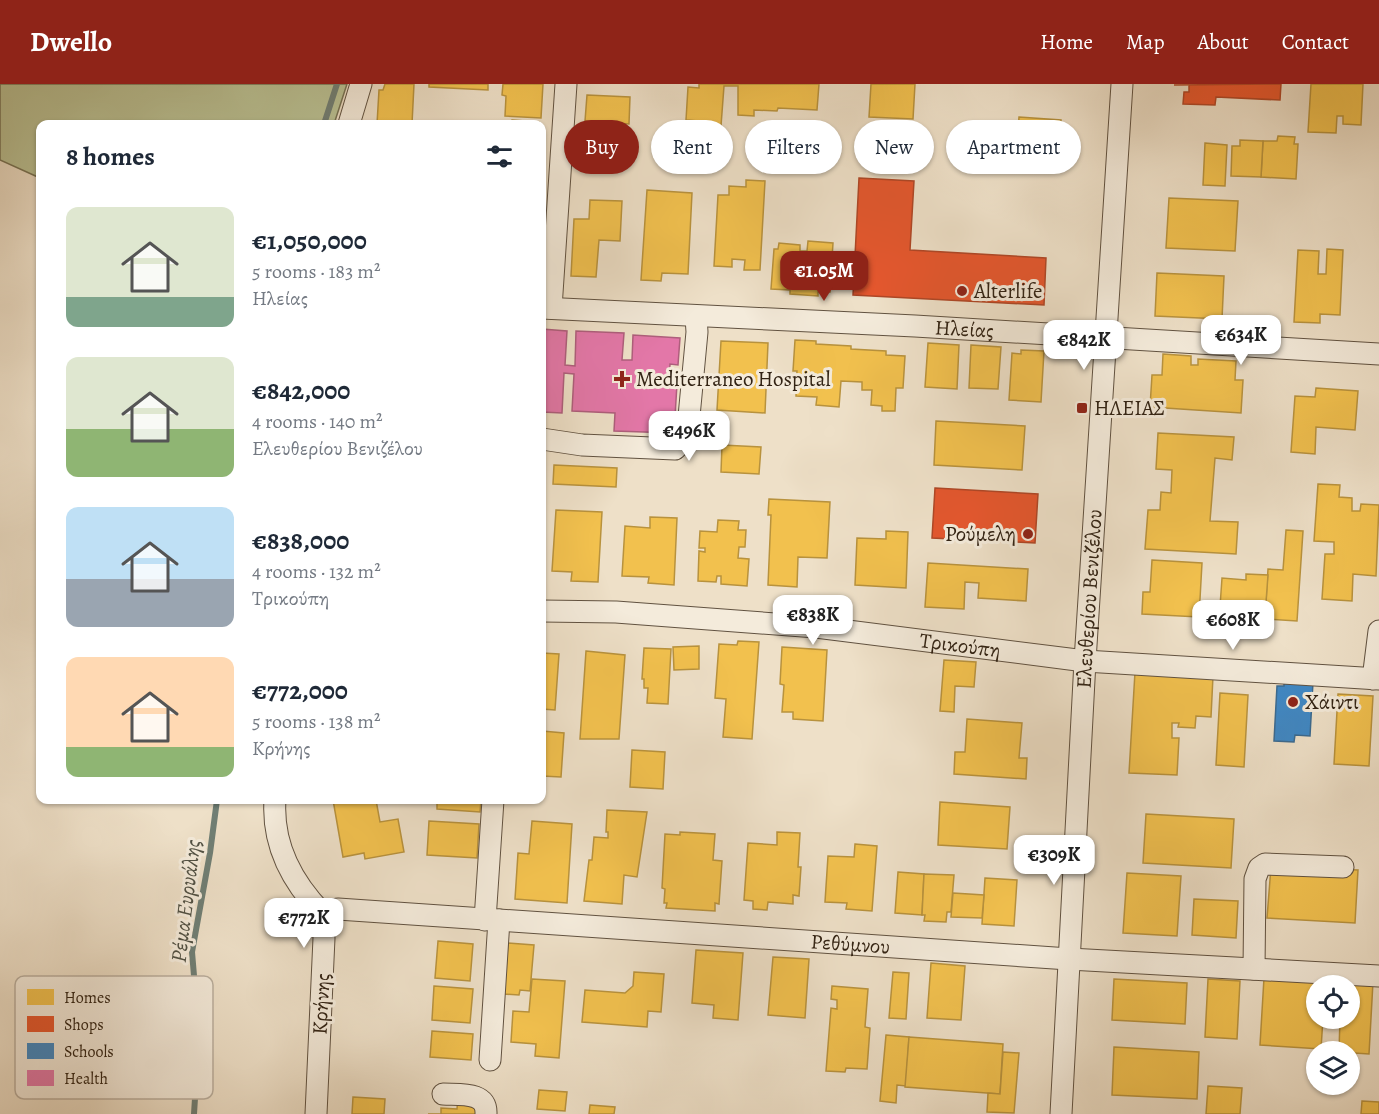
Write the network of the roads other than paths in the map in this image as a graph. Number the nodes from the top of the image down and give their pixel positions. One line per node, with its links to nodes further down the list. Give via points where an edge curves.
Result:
1 (361, 84): 4 (street)
2 (566, 84): 5 (street, Ηλείας)
3 (1122, 84): 7 (street, Ελευθερίου Βενιζέλου)
4 (350, 120)
5 (546, 308): 6 (street, Ηλείας)
6 (696, 317): 7 (street, Ηλείας); 9 (street, via 688,427 675,449)
7 (1106, 338): 8 (street, Ηλείας); 12 (street, Ελευθερίου Βενιζέλου)
8 (1379, 354)
9 (546, 440)
10 (546, 611): 12 (street, Τρικούπη, via 616,612 816,627)
11 (1379, 631): 13 (street)
12 (1085, 661): 13 (street, Τρικούπη); 19 (street, Ελευθερίου Βενιζέλου)
13 (1376, 679)
14 (275, 804): 17 (street, via 277,834 291,874)
15 (493, 804): 18 (street)
16 (1343, 867): 20 (street, via 1265,864 1259,868 1255,879)
17 (322, 913): 18 (street, Ρεθύμνου, via 338,909); 24 (street, Κρήνης)
18 (492, 920): 19 (street, Ρεθύμνου); 22 (street)
19 (1070, 960): 20 (street, Ρεθύμνου); 26 (street, Ελευθερίου Βενιζέλου)
20 (1254, 969): 21 (street, Ρεθύμνου)
21 (1379, 976)
22 (490, 1060)
23 (443, 1094): 25 (street, via 481,1099)
24 (316, 1114)
25 (486, 1114)
26 (1061, 1114)

